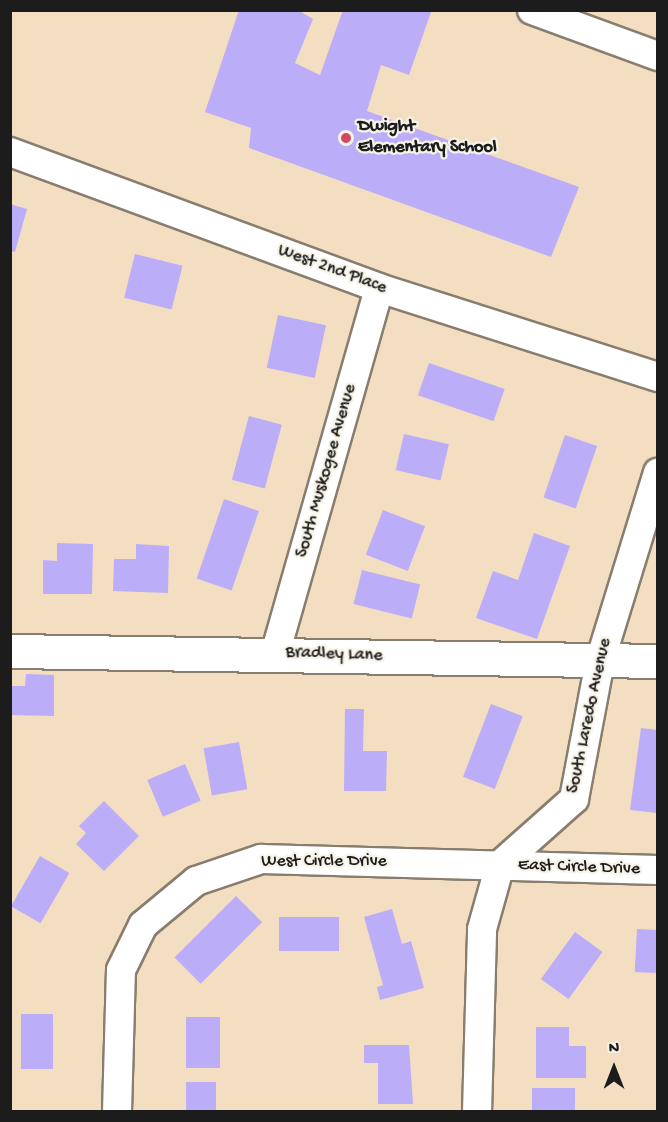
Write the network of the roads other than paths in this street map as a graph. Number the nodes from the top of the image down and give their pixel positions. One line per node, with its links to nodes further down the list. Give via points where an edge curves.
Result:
1 (532, 10): 2 (street)
2 (657, 56)
3 (10, 152): 4 (street, West 2nd Place)
4 (379, 288): 5 (street, West 2nd Place); 8 (street, South Muskogee Avenue)
5 (657, 377)
6 (657, 473): 9 (street, South Laredo Avenue)
7 (10, 651): 8 (street, Bradley Lane)
8 (275, 654): 9 (street, Bradley Lane)
9 (600, 661): 10 (street, Bradley Lane); 11 (street, South Laredo Avenue, via 574,800)
10 (657, 661)
11 (500, 865): 12 (street, East Circle Drive); 13 (street, West Circle Drive, via 261,859 196,881 143,925 121,970); 14 (street, via 482,929)
12 (657, 870)
13 (117, 1112)
14 (477, 1112)

